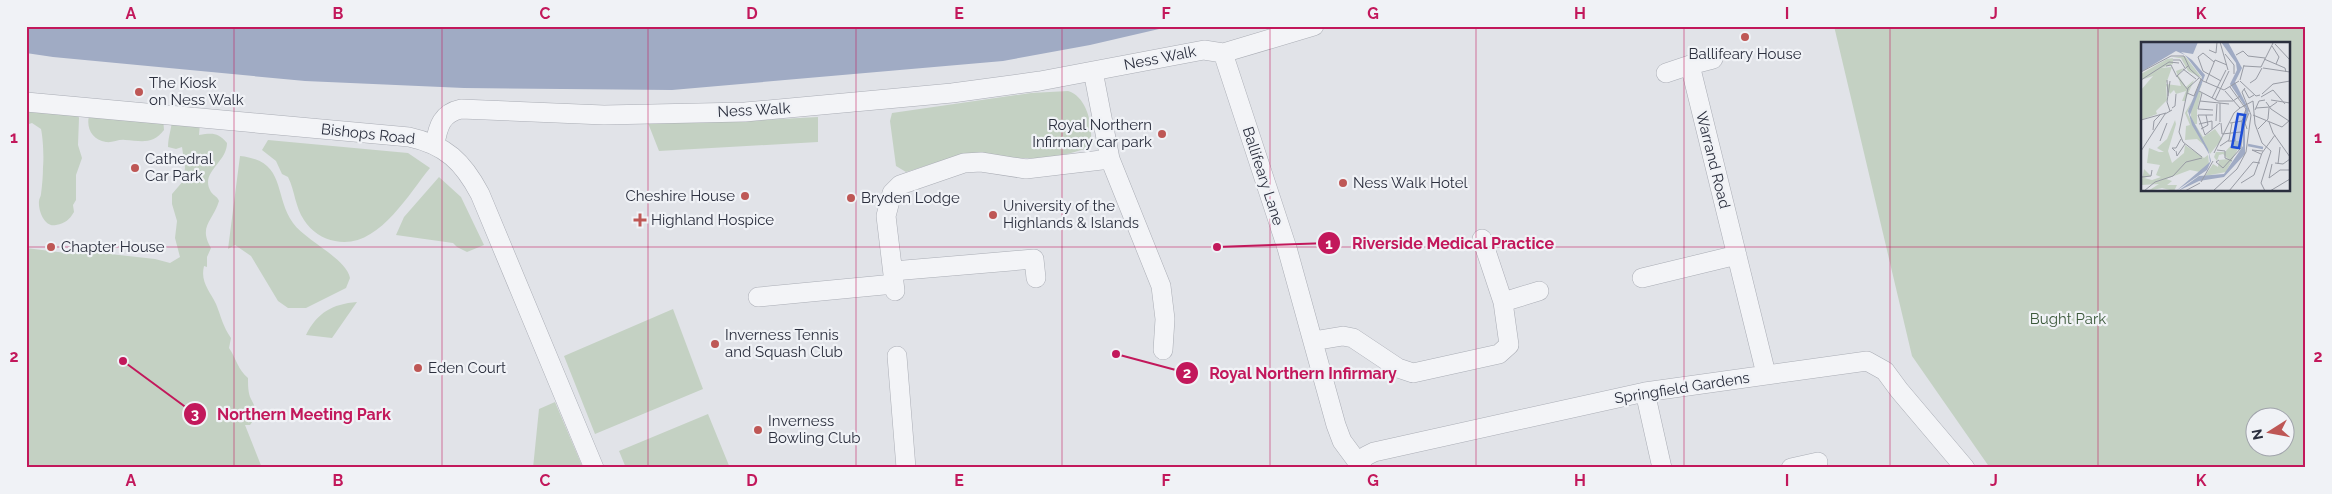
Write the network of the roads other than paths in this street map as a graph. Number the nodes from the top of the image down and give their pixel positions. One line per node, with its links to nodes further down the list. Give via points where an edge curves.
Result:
1 (1314, 26): 2 (street, Ness Walk)
2 (1224, 52): 5 (street, Ness Walk, via 1204,50); 18 (street, Ballifeary Lane)
3 (1713, 59): 4 (street)
4 (1690, 65): 6 (street); 11 (street, Warrand Road)
5 (1093, 71): 8 (street, Ness Walk, via 952,93 745,112 604,114 461,110 442,120); 9 (street)
6 (1666, 73)
7 (26, 102): 8 (street, Bishops Road, via 409,137)
8 (435, 144): 25 (street, Bishops Road, via 455,158 480,194)
9 (1110, 159): 14 (street, via 1026,169 981,162 964,163 900,185 892,193 886,216); 19 (street, via 1161,286 1165,319)
10 (1482, 239): 17 (street)
11 (1737, 255): 13 (street); 21 (street, Warrand Road)
12 (1036, 278): 14 (street, via 1034,259)
13 (1642, 278)
14 (894, 282): 16 (street)
15 (1539, 291): 17 (street)
16 (758, 296)
17 (1503, 302): 18 (street, via 1509,345 1499,354 1413,373 1398,368 1354,338 1343,336)
18 (1312, 341): 24 (street, Ballifeary Lane, via 1336,425)
19 (1163, 350)
20 (897, 356): 26 (street)
21 (1766, 374): 22 (street, Springfield Gardens); 29 (street, Springfield Gardens, via 1867,360 1878,365)
22 (1645, 392): 24 (street, Springfield Gardens, via 1374,452 1366,456); 27 (street)
23 (1818, 462): 28 (street)
24 (1359, 466)
25 (594, 468)
26 (906, 468)
27 (1662, 468)
28 (1791, 468)
29 (1965, 468)

